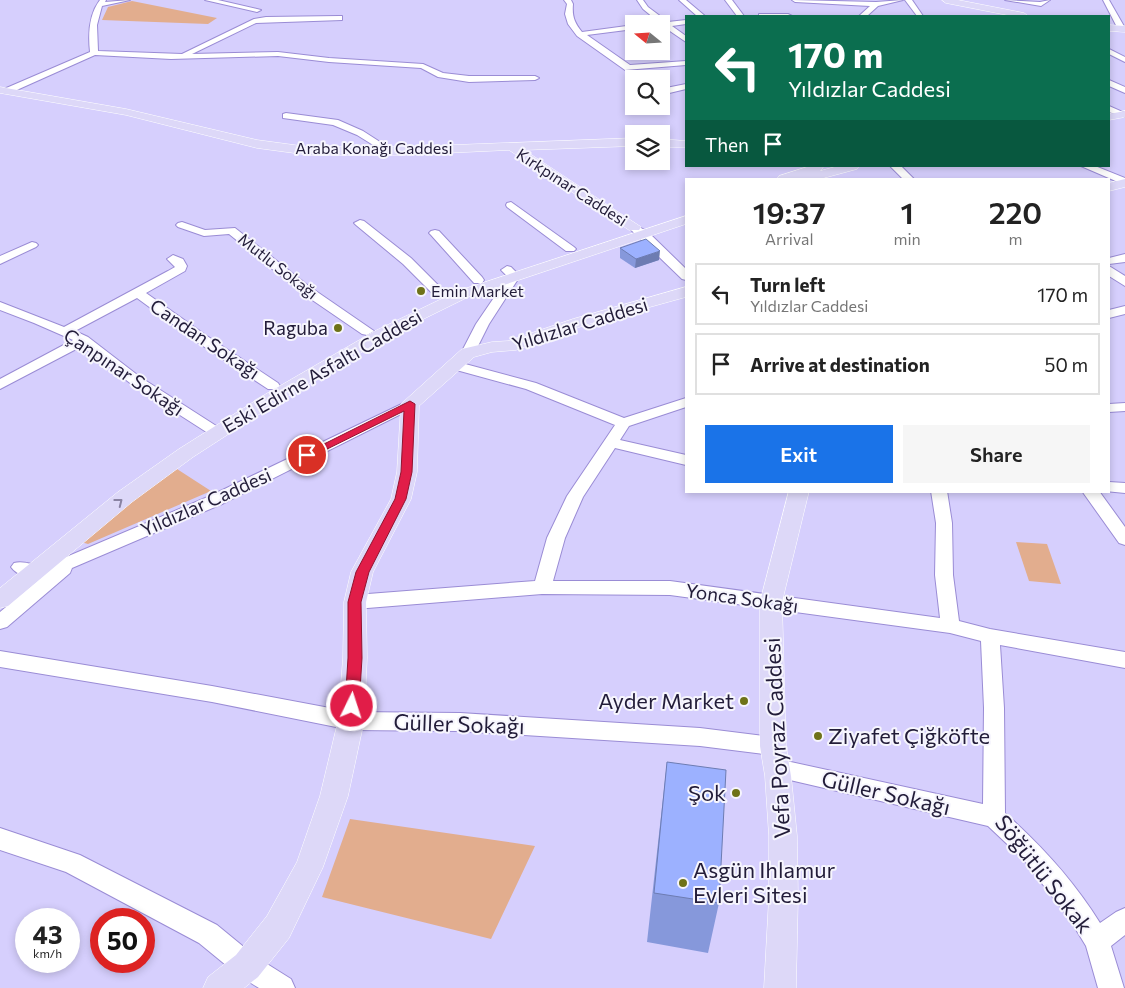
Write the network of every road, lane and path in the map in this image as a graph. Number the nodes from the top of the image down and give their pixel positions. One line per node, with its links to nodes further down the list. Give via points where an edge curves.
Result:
1 (127, 0): 15 (street)
2 (208, 0): 17 (street)
3 (567, 0): 31 (street, via 572,24)
4 (640, 0): 18 (street)
5 (682, 0): 19 (street)
6 (728, 0): 20 (street)
7 (795, 0): 8 (street)
8 (808, 0): 16 (street)
9 (900, 0): 16 (street)
10 (908, 0): 22 (street)
11 (946, 0): 23 (main road)
12 (1008, 0): 13 (street, via 1040,4)
13 (1047, 0)
14 (1106, 0): 30 (street)
15 (101, 3): 34 (street, via 92,35)
16 (876, 4): 21 (street)
17 (257, 10)
18 (653, 15)
19 (700, 15)
20 (741, 15)
21 (864, 15)
22 (919, 15)
23 (1019, 15)
24 (339, 18): 35 (street, via 254,21)
25 (685, 22): 26 (street)
26 (670, 23)
27 (625, 28): 31 (street)
28 (670, 28): 32 (street)
29 (1110, 28): 30 (main road)
30 (1124, 29)
31 (580, 34): 37 (street, via 628,68)
32 (685, 39)
33 (1110, 52): 36 (street)
34 (94, 53): 35 (street); 45 (street)
35 (181, 56): 38 (street, via 278,54 423,66 441,74 469,79)
36 (1125, 60)
37 (685, 63)
38 (535, 78)
39 (1125, 80): 40 (street)
40 (1110, 83)
41 (1110, 83): 44 (street)
42 (685, 87): 43 (street)
43 (670, 90)
44 (1125, 90)
45 (3, 91): 55 (main road, Araba Konağı Caddesi, via 126,112 257,144 309,151)
46 (1110, 110): 49 (street)
47 (286, 116): 55 (street, via 335,122)
48 (1110, 117): 49 (main road)
49 (1124, 117): 50 (main road)
50 (1110, 124)
51 (625, 142): 54 (main road, Araba Konağı Caddesi)
52 (670, 143): 53 (main road)
53 (685, 144)
54 (510, 146): 55 (main road, Araba Konağı Caddesi); 69 (main road, Kırkpınar Caddesi)
55 (389, 151)
56 (820, 167): 60 (main road)
57 (846, 167): 60 (main road)
58 (896, 167): 61 (street)
59 (1088, 167): 62 (street)
60 (790, 175)
61 (908, 178)
62 (1125, 183): 63 (main road)
63 (1110, 187)
64 (511, 205): 72 (street)
65 (685, 211): 69 (main road, Eski Edirne Asfaltı Caddesi)
66 (685, 220): 69 (main road, Eski Edirne Asfaltı Caddesi)
67 (360, 223): 84 (street, via 407,261)
68 (182, 225): 89 (street, Mutlu Sokağı, via 204,233 231,230 306,290)
69 (639, 231): 72 (main road, Eski Edirne Asfaltı Caddesi); 78 (main road, Eski Edirne Asfaltı Caddesi); 79 (street)
70 (435, 234): 80 (street)
71 (32, 245): 75 (street)
72 (570, 249): 78 (main road, Eski Edirne Asfaltı Caddesi)
73 (1125, 258): 76 (street)
74 (173, 259): 82 (street, Candan Sokağı, via 180,262 181,268)
75 (0, 260)
76 (1110, 261)
77 (1110, 271): 81 (street)
78 (511, 273): 80 (main road, Eski Edirne Asfaltı Caddesi); 91 (street); 100 (main road, Eski Edirne Asfaltı Caddesi, via 381,334)
79 (685, 275)
80 (478, 280): 84 (main road, Eski Edirne Asfaltı Caddesi)
81 (1125, 282)
82 (138, 292): 88 (street, Candan Sokağı); 94 (street, Candan Sokağı, via 202,340)
83 (685, 292): 91 (main road, Yıldızlar Caddesi, via 579,322 510,346)
84 (441, 295): 89 (main road, Eski Edirne Asfaltı Caddesi)
85 (0, 306): 88 (street, Çanpınar Sokağı)
86 (1125, 310): 87 (street)
87 (1110, 314)
88 (66, 331): 90 (street, Çanpınar Sokağı)
89 (367, 331): 94 (main road, Eski Edirne Asfaltı Caddesi)
90 (84, 340): 93 (street); 100 (street, Çanpınar Sokağı, via 135,380)
91 (468, 353): 92 (main road, Yıldızlar Caddesi)
92 (454, 365): 96 (main road, Yıldızlar Caddesi); 99 (street, via 531,386)
93 (0, 385)
94 (273, 386): 100 (main road, Eski Edirne Asfaltı Caddesi)
95 (685, 402): 99 (street)
96 (410, 404): 109 (street, Yıldızlar Caddesi, via 216,500); 114 (main road, via 407,472 401,499 362,572)
97 (1125, 407): 98 (street)
98 (1110, 408)
99 (624, 424): 101 (street)
100 (211, 430): 110 (main road, Eski Edirne Asfaltı Caddesi)
101 (610, 442): 102 (street); 112 (street, via 575,496 556,538)
102 (685, 460)
103 (1110, 487): 104 (street)
104 (1125, 488)
105 (798, 493): 115 (main road, Vefa Poyraz Caddesi)
106 (939, 493): 117 (street)
107 (1091, 493): 108 (street)
108 (1125, 539)
109 (76, 559): 110 (street, Yıldızlar Caddesi, via 47,572); 116 (street)
110 (26, 570): 111 (main road, Eski Edirne Asfaltı Caddesi); 113 (main road, Eski Edirne Asfaltı Caddesi)
111 (0, 584)
112 (542, 587): 114 (street, Yonca Sokağı); 115 (street, Yonca Sokağı, via 670,588)
113 (0, 600)
114 (355, 602): 121 (main road)
115 (771, 602): 117 (street, Yonca Sokağı); 122 (main road, Vefa Poyraz Caddesi)
116 (0, 622)
117 (950, 626): 118 (street, Yonca Sokağı)
118 (990, 636): 120 (street, Yonca Sokağı); 123 (street, Söğütlü Sokak)
119 (0, 659): 121 (street, Güller Sokağı)
120 (1125, 660)
121 (351, 721): 122 (street, Güller Sokağı, via 460,722 700,737); 127 (main road, via 334,796 308,867 278,928)
122 (775, 757): 123 (street, Güller Sokağı); 131 (main road, Vefa Poyraz Caddesi, via 784,855)
123 (994, 818): 126 (street, Söğütlü Sokak, via 1031,851 1078,910)
124 (0, 839): 127 (street, via 80,868 208,934)
125 (1125, 920): 126 (street)
126 (1097, 940): 132 (street, Söğütlü Sokak)
127 (247, 966): 128 (main road); 129 (street); 130 (street)
128 (218, 988)
129 (230, 988)
130 (282, 988)
131 (780, 988)
132 (1111, 988)

